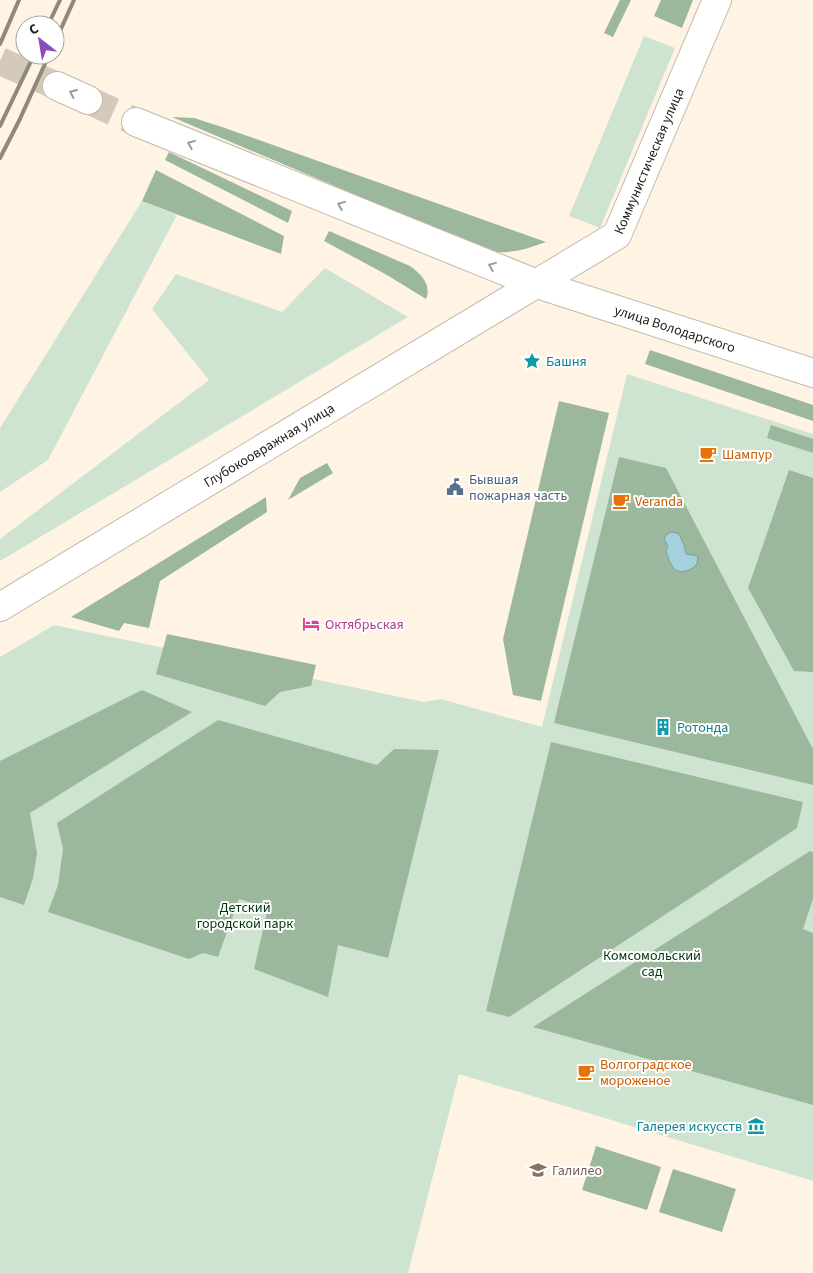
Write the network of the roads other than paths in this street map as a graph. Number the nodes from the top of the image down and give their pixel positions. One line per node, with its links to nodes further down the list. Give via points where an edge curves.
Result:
1 (717, 0): 5 (main road, Коммунистическая улица, via 617,235)
2 (57, 86): 3 (main road, one-way to 2)
3 (88, 100)
4 (136, 122): 5 (main road, улица Володарского, one-way to 4)
5 (537, 284): 6 (main road, улица Володарского); 7 (main road, Глубокоовражная улица)
6 (813, 372)
7 (0, 608)

